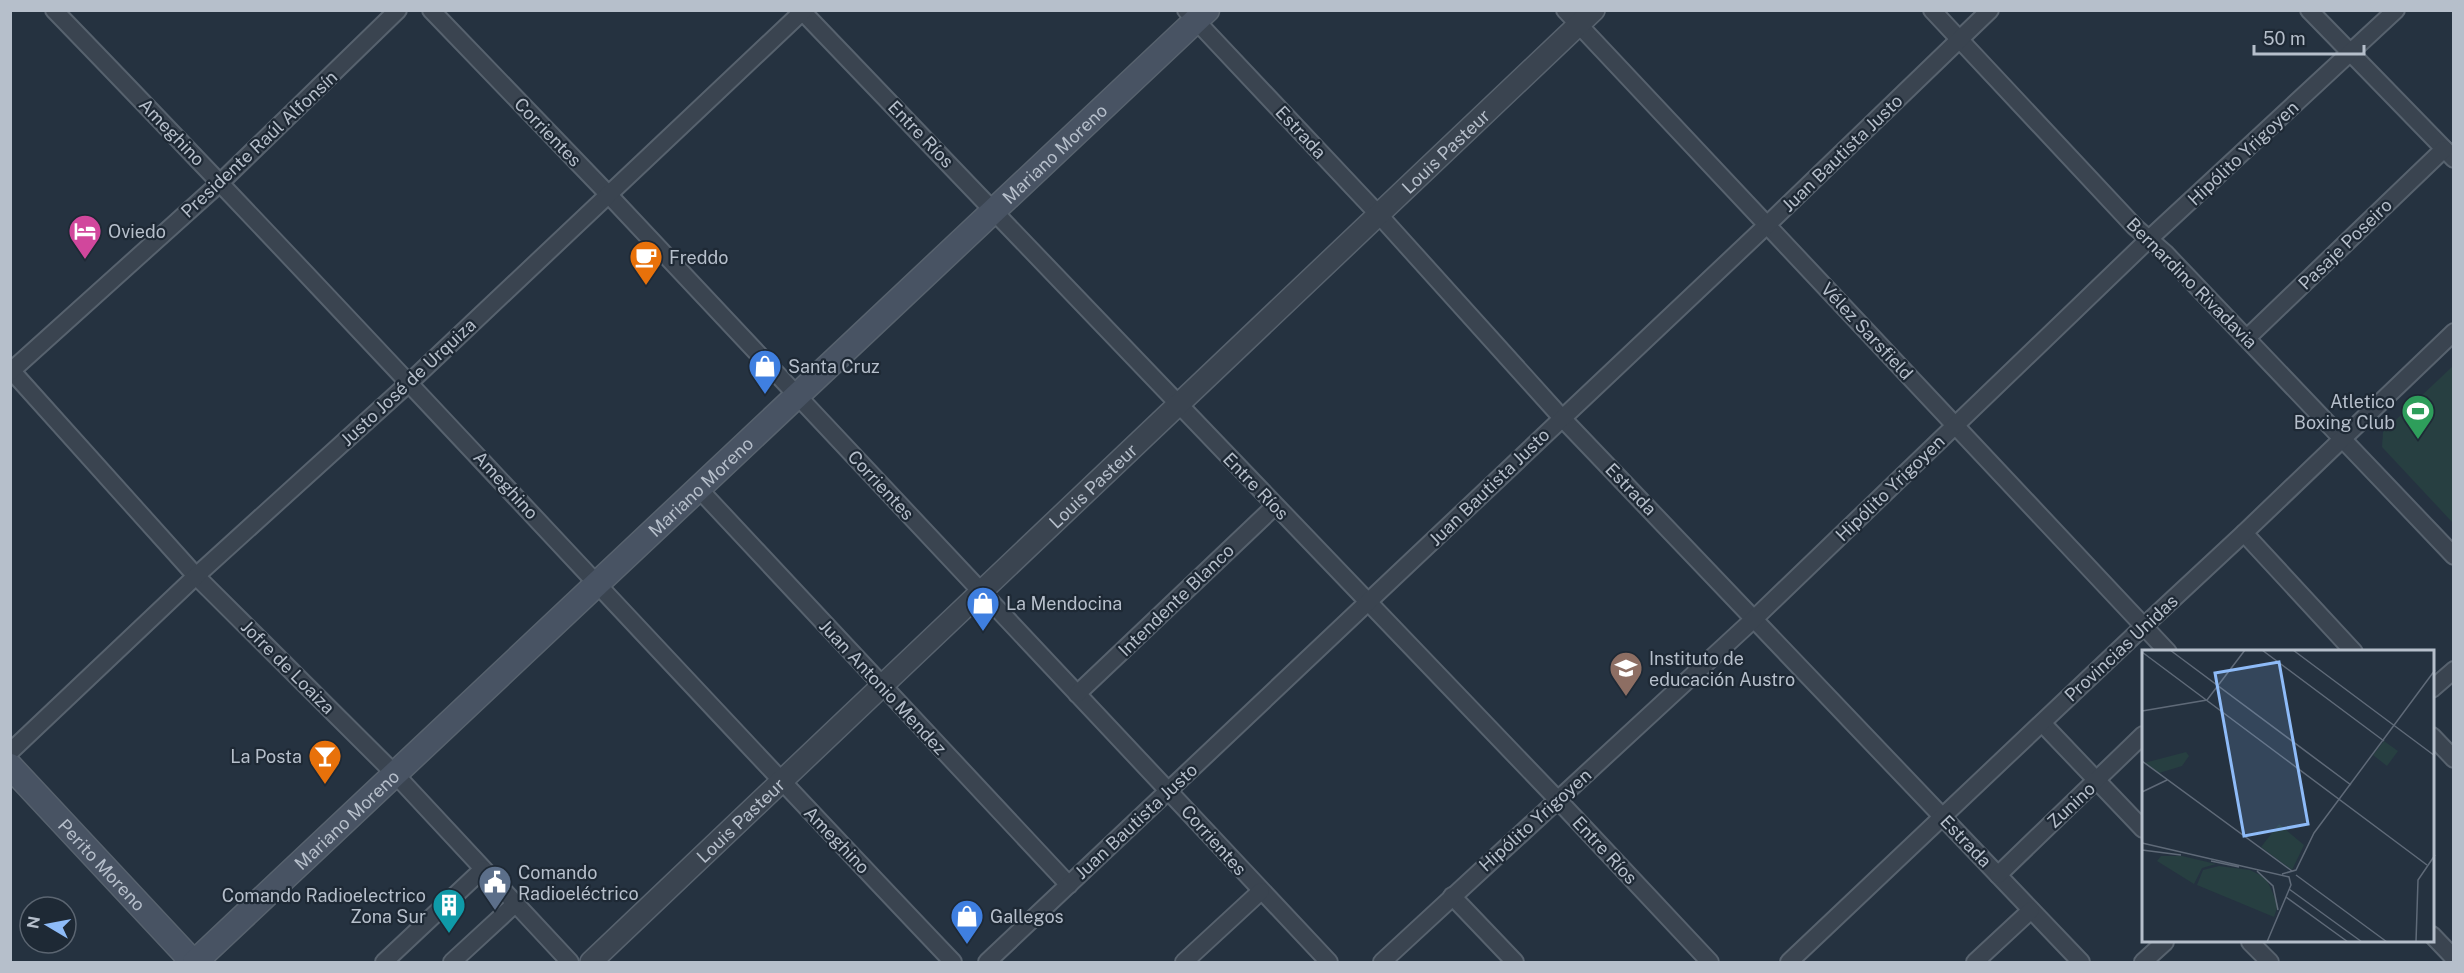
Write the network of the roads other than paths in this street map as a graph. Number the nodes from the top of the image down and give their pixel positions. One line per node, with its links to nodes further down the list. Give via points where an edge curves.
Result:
1 (54, 10): 14 (street, Ameghino)
2 (398, 10): 14 (street, Presidente Raúl Alfonsín)
3 (431, 10): 15 (street, Corrientes)
4 (1932, 10): 11 (street, Bernardino Rivadavia)
5 (1990, 10): 11 (street, Juan Bautista Justo)
6 (2309, 10): 12 (street)
7 (2396, 10): 12 (street, Hipólito Yrigoyen)
8 (803, 11): 15 (street, Justo José de Urquiza); 16 (street, Entre Ríos)
9 (1196, 14): 16 (main road, Mariano Moreno); 17 (street, Estrada)
10 (1579, 15): 17 (street, Louis Pasteur); 18 (street, Vélez Sarsfield)
11 (1959, 40): 18 (street, Juan Bautista Justo); 19 (street, Bernardino Rivadavia)
12 (2350, 54): 13 (street); 19 (street, Hipólito Yrigoyen)
13 (2449, 154): 21 (street, Pasaje Poseiro)
14 (221, 182): 22 (street, Presidente Raúl Alfonsín); 23 (street, Ameghino)
15 (608, 194): 23 (street, Justo José de Urquiza); 24 (street, Corrientes)
16 (995, 212): 24 (main road, Mariano Moreno); 25 (street, Entre Ríos)
17 (1380, 216): 25 (street, Louis Pasteur); 26 (street, Estrada)
18 (1767, 225): 26 (street, Juan Bautista Justo); 27 (street, Vélez Sarsfield)
19 (2149, 239): 21 (street, Bernardino Rivadavia); 27 (street, Hipólito Yrigoyen)
20 (2454, 332): 28 (street, Provincias Unidas)
21 (2247, 338): 28 (street, Bernardino Rivadavia)
22 (11, 370): 33 (street, Jofre de Loaiza)
23 (410, 382): 33 (street, Justo José de Urquiza); 34 (street, Ameghino)
24 (798, 395): 29 (main road, Mariano Moreno); 35 (street, Corrientes)
25 (1178, 405): 30 (street, Entre Ríos); 35 (street, Louis Pasteur)
26 (1562, 418): 36 (street, Juan Bautista Justo); 37 (street, Estrada)
27 (1955, 426): 37 (street, Hipólito Yrigoyen); 38 (street, Vélez Sarsfield)
28 (2343, 439): 31 (street, Provincias Unidas); 32 (street, Bernardino Rivadavia)
29 (698, 488): 34 (main road, Mariano Moreno); 42 (street, Juan Antonio Mendez)
30 (1275, 506): 36 (street, Entre Ríos); 44 (street, Intendente Blanco)
31 (2244, 533): 38 (street, Provincias Unidas); 40 (street)
32 (2454, 556)
33 (196, 576): 48 (street, Justo José de Urquiza); 51 (street, Jofre de Loaiza)
34 (598, 583): 51 (main road, Mariano Moreno); 53 (street, Ameghino)
35 (980, 592): 42 (street, Louis Pasteur); 44 (street, Corrientes)
36 (1368, 603): 54 (street, Juan Bautista Justo); 55 (street, Entre Ríos)
37 (1755, 618): 55 (street, Hipólito Yrigoyen); 56 (street, Estrada)
38 (2144, 626): 39 (street, Vélez Sarsfield); 45 (street, Provincias Unidas)
39 (2166, 650)
40 (2352, 650)
41 (2454, 670): 43 (street)
42 (881, 685): 53 (street, Louis Pasteur); 60 (street, Juan Antonio Mendez)
43 (2434, 688)
44 (1077, 694): 54 (street, Corrientes)
45 (2042, 723): 52 (street); 56 (street, Provincias Unidas)
46 (2142, 736): 52 (street, Zunino)
47 (2434, 737): 49 (street)
48 (10, 752)
49 (2454, 759)
50 (10, 766): 69 (main road, Perito Moreno)
51 (395, 774): 58 (street, Jofre de Loaiza); 69 (main road, Mariano Moreno)
52 (2097, 781): 57 (street); 59 (street, Zunino)
53 (782, 782): 73 (street, Louis Pasteur); 74 (street, Ameghino)
54 (1169, 790): 60 (street, Juan Bautista Justo); 61 (street, Corrientes)
55 (1558, 800): 62 (street, Hipólito Yrigoyen); 80 (street, Entre Ríos)
56 (1943, 817): 59 (street, Estrada); 81 (street, Provincias Unidas)
57 (2142, 828)
58 (483, 868): 63 (street, Jofre de Loaiza); 70 (street)
59 (1998, 874): 64 (street, Estrada)
60 (1069, 885): 75 (street, Juan Bautista Justo)
61 (1261, 891): 76 (street); 77 (street, Corrientes)
62 (1452, 896): 78 (street, Hipólito Yrigoyen); 79 (street)
63 (516, 903): 71 (street); 72 (street, Jofre de Loaiza)
64 (2031, 910): 82 (street); 83 (street, Estrada)
65 (2434, 936): 68 (street)
66 (2164, 943): 84 (street)
67 (2251, 943): 85 (street)
68 (2454, 958)
69 (194, 963)
70 (384, 963)
71 (452, 963)
72 (570, 963)
73 (591, 963)
74 (953, 963)
75 (987, 963)
76 (1184, 963)
77 (1329, 963)
78 (1382, 963)
79 (1515, 963)
80 (1710, 963)
81 (1789, 963)
82 (1975, 963)
83 (2081, 963)
84 (2143, 963)
85 (2270, 963)

